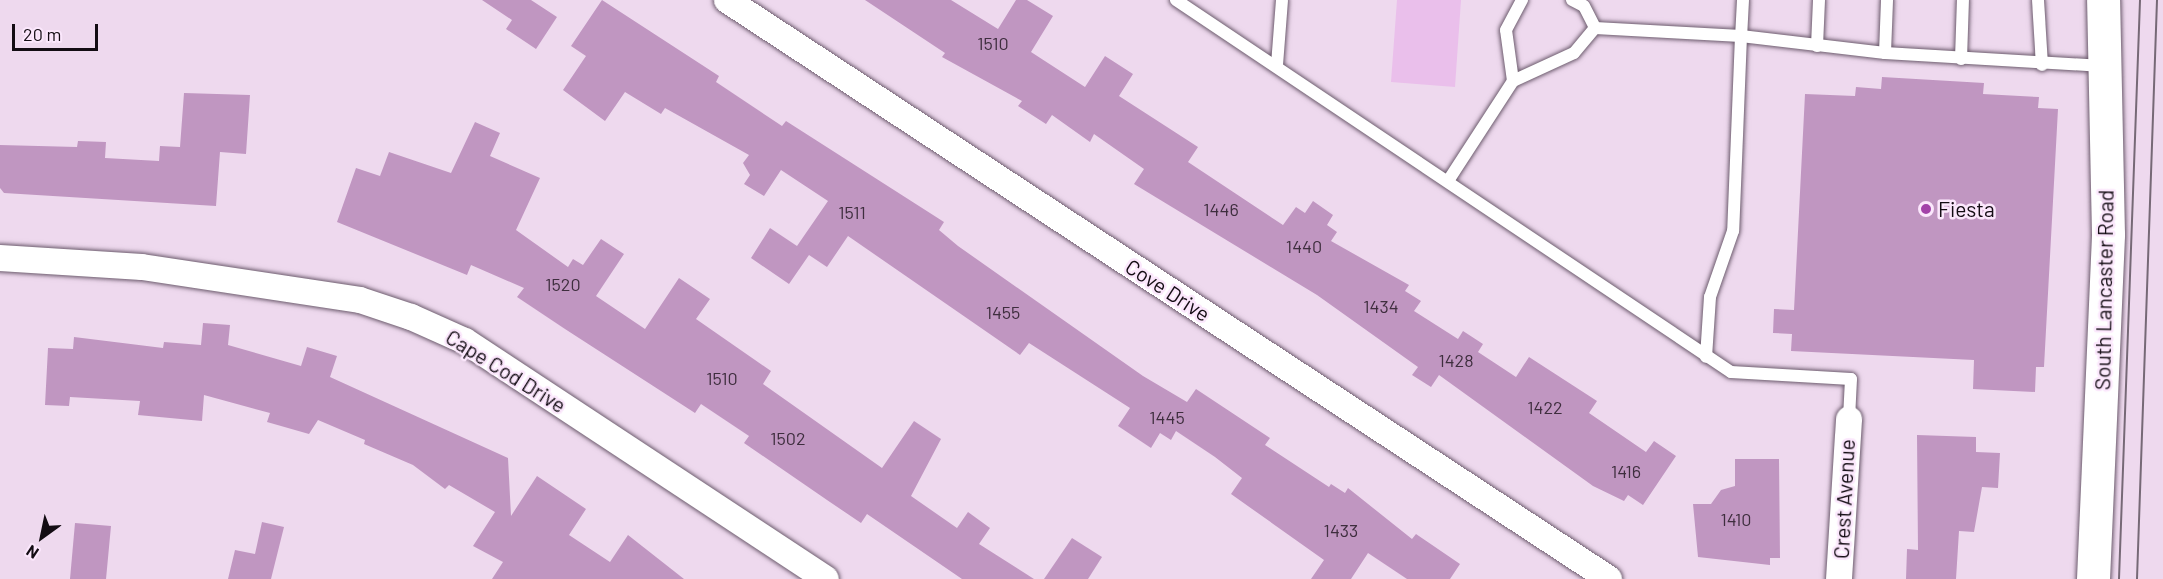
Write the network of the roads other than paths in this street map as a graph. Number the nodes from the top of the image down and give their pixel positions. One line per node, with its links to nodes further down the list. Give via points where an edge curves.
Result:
1 (727, 0): 26 (street, Cove Drive)
2 (1176, 0): 17 (lane)
3 (1282, 0): 17 (lane)
4 (1522, 0): 20 (lane, via 1506,30)
5 (1572, 0): 12 (lane, via 1584,6)
6 (1743, 0): 13 (lane)
7 (1819, 0): 14 (lane)
8 (1887, 0): 15 (lane)
9 (1963, 0): 16 (lane)
10 (2038, 0): 18 (lane)
11 (2103, 0): 19 (main road, South Lancaster Road)
12 (1595, 28): 13 (lane); 20 (lane, via 1574,53)
13 (1741, 36): 14 (lane); 23 (lane, via 1733,231 1710,297)
14 (1817, 46): 15 (lane)
15 (1885, 53): 16 (lane)
16 (1961, 59): 18 (lane)
17 (1277, 65): 21 (lane)
18 (2042, 65): 19 (lane)
19 (2103, 66): 28 (main road, South Lancaster Road, via 2108,234)
20 (1513, 81): 21 (lane)
21 (1448, 181): 23 (lane)
22 (0, 258): 25 (street, Cape Cod Drive, via 142,267 360,300 411,317 465,341)
23 (1706, 357): 24 (lane, via 1731,372 1851,380)
24 (1849, 419): 27 (street, Crest Avenue)
25 (826, 579)
26 (1610, 579)
27 (1839, 579)
28 (2093, 579)

